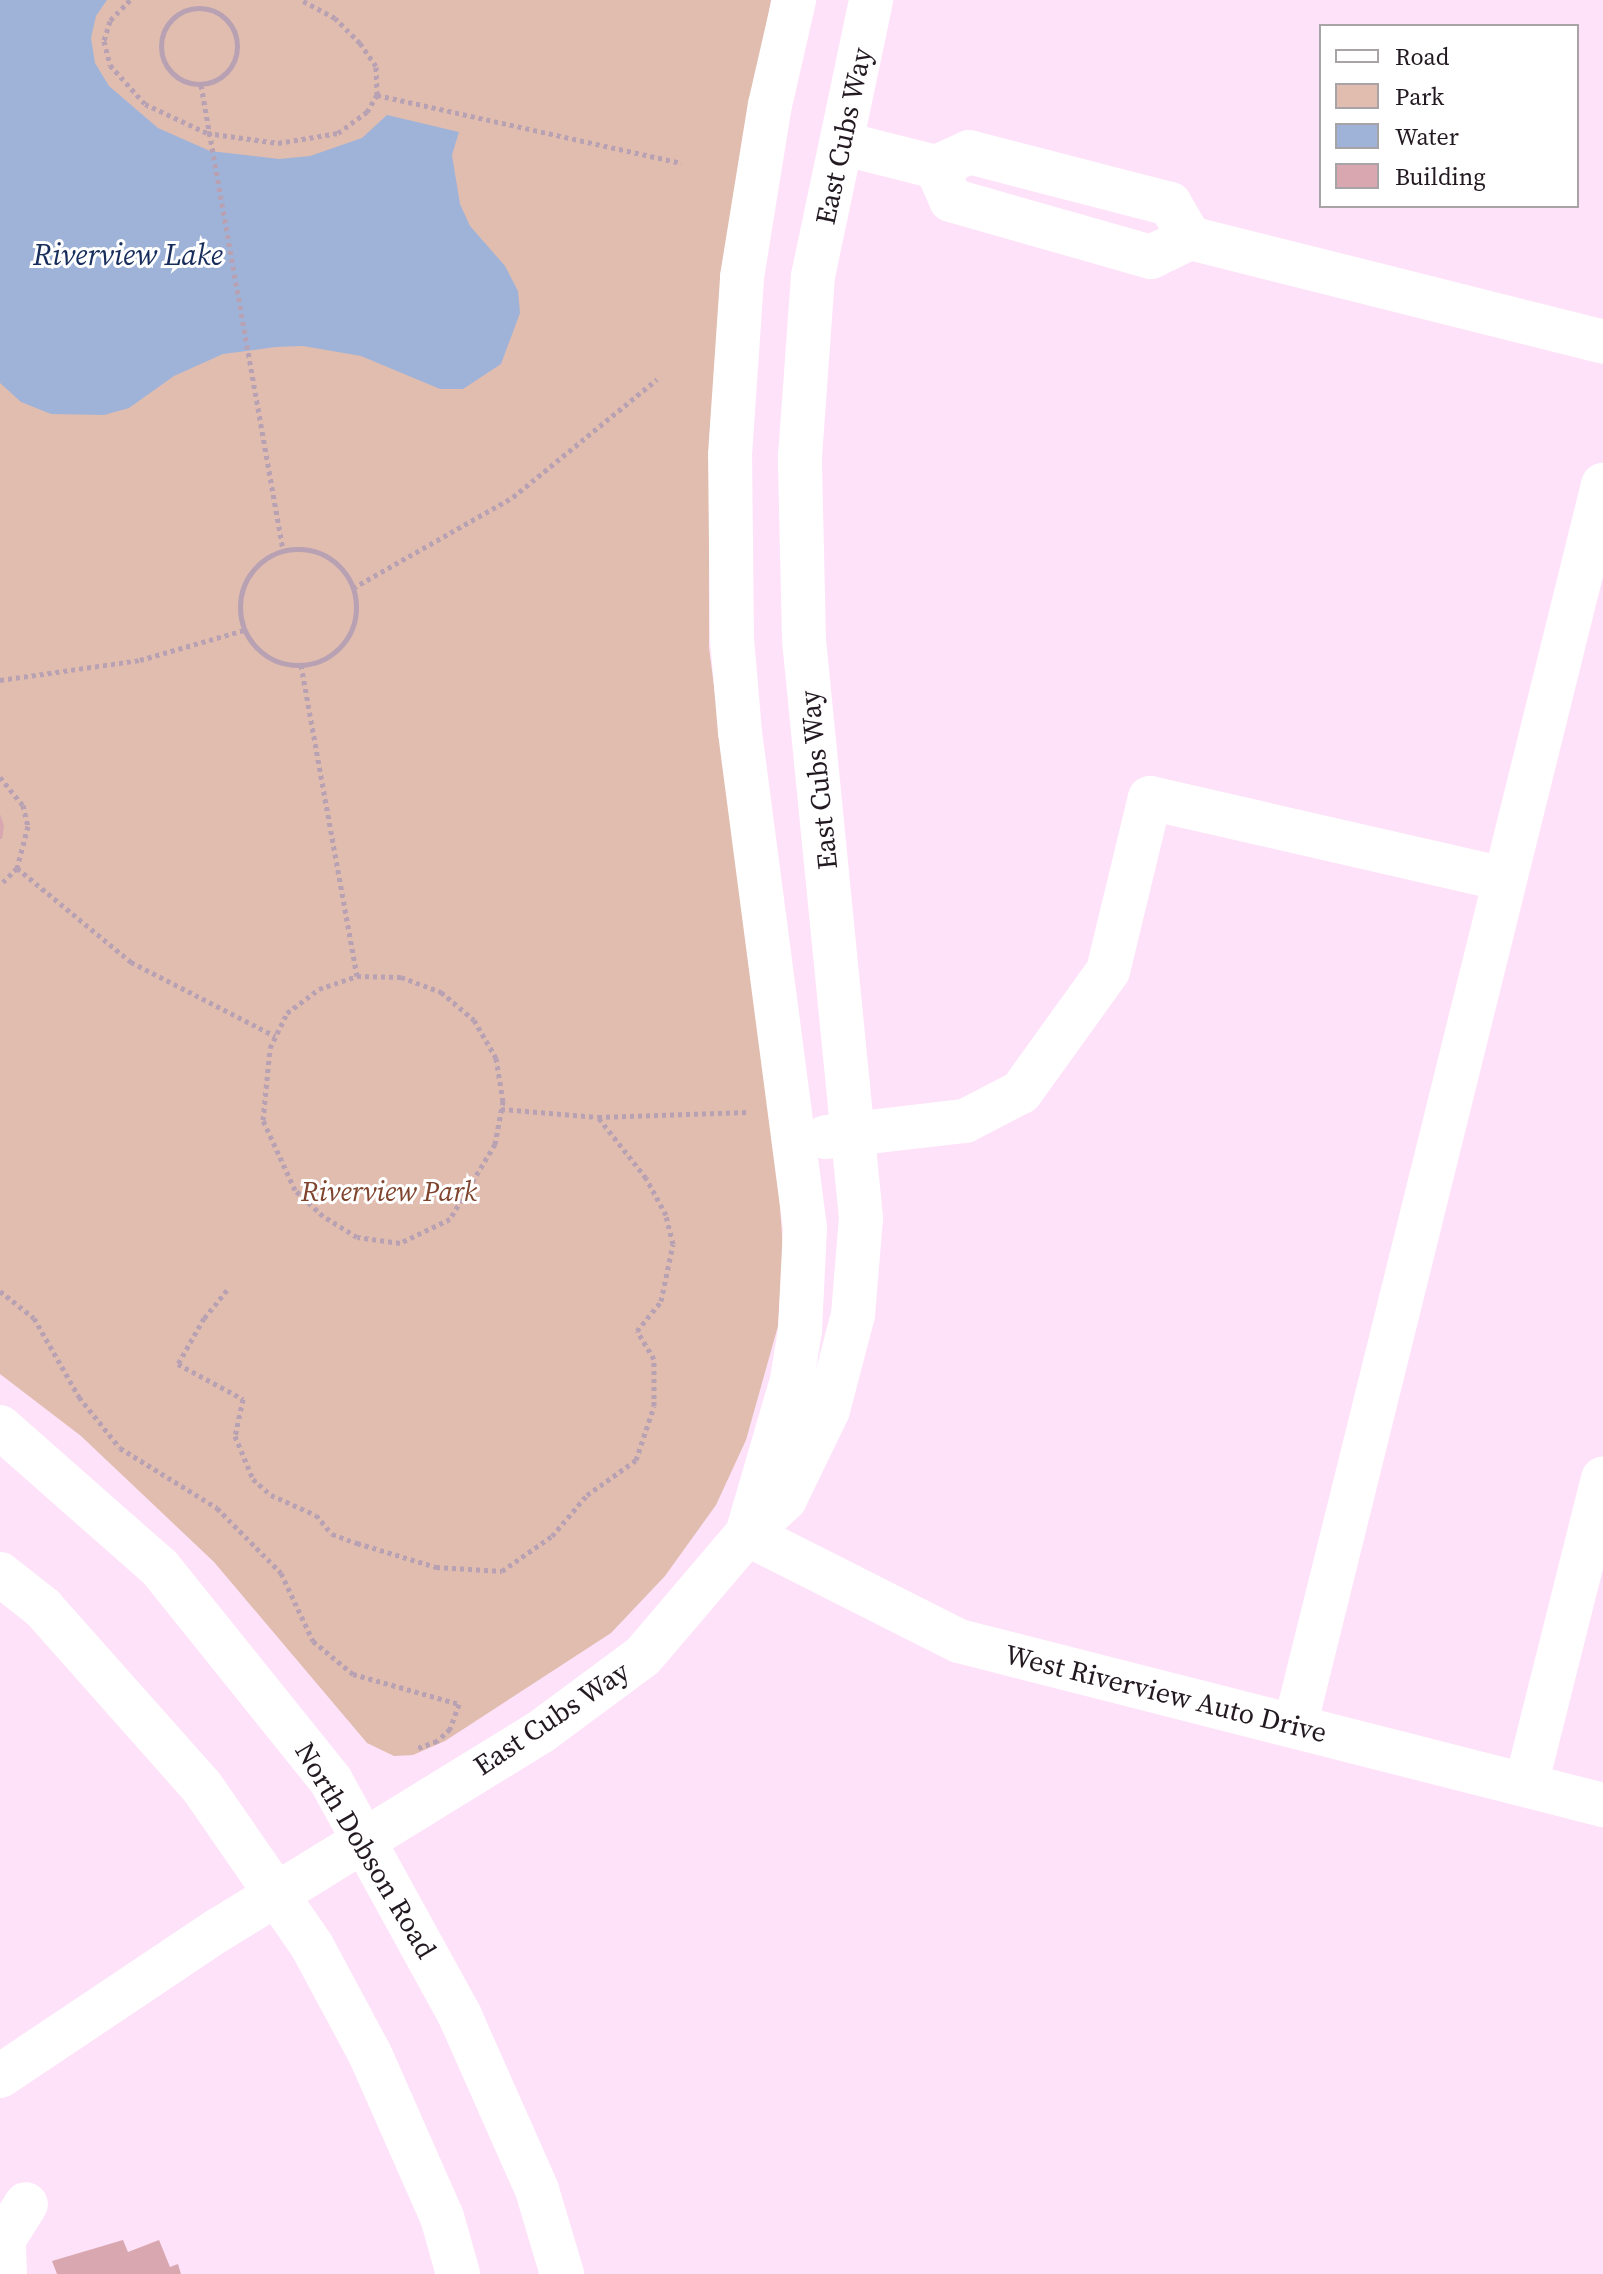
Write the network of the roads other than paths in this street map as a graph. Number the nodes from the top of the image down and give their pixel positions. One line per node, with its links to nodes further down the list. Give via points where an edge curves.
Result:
1 (794, 0): 8 (street, East Cubs Way, via 770,105 742,277 729,547 740,732)
2 (871, 0): 3 (street, East Cubs Way)
3 (841, 143): 4 (street, via 936,167 951,200 1151,257 1190,238); 7 (street, East Cubs Way, via 813,276 800,549 812,732)
4 (1603, 342)
5 (1603, 485): 6 (street)
6 (1504, 879): 7 (street, via 1150,798 1108,971 1021,1092 965,1121); 13 (street)
7 (855, 1135): 8 (street); 11 (street, East Cubs Way, via 860,1267 843,1363 823,1421 785,1499)
8 (795, 1140): 11 (street, East Cubs Way, via 805,1228 800,1330 792,1380)
9 (0, 1427): 16 (street, North Dobson Road, via 160,1568 289,1722)
10 (1603, 1479): 14 (street)
11 (747, 1534): 13 (street, West Riverview Auto Drive, via 959,1641); 16 (street, East Cubs Way, via 643,1656 592,1697)
12 (0, 1574): 17 (street, via 43,1608 202,1787)
13 (1295, 1726): 14 (street, West Riverview Auto Drive)
14 (1526, 1785): 15 (street, West Riverview Auto Drive)
15 (1603, 1805)
16 (364, 1838): 17 (street, East Cubs Way); 22 (street, North Dobson Road, via 460,2016 537,2190)
17 (276, 1893): 18 (street, East Cubs Way); 21 (street, via 312,1946 370,2054 442,2217)
18 (0, 2076)
19 (13, 2211): 20 (street, via 4,2239)
20 (5, 2274)
21 (458, 2274)
22 (562, 2274)

